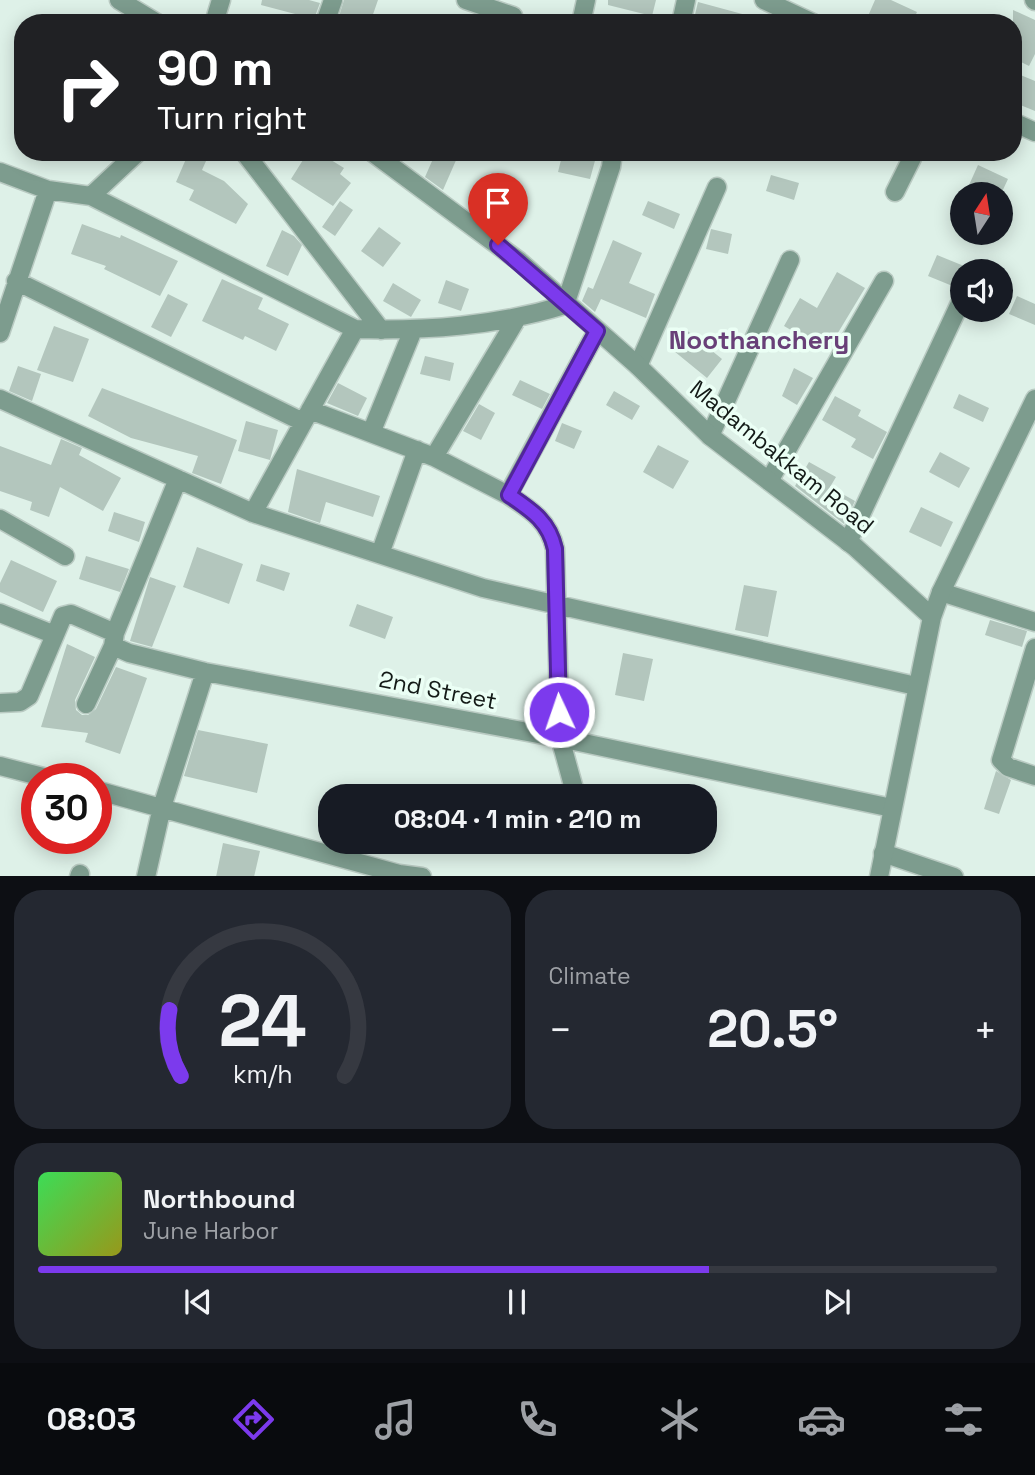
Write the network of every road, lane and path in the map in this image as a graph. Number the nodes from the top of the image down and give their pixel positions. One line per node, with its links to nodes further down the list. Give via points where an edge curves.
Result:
1 (119, 0): 5 (street)
2 (466, 0): 6 (street)
3 (764, 0): 4 (street)
4 (799, 7)
5 (142, 14)
6 (507, 14)
7 (128, 161): 16 (street)
8 (251, 161): 25 (street)
9 (384, 161): 21 (street, Madambakkam Road, via 519,261)
10 (612, 161): 21 (street)
11 (910, 161): 15 (street)
12 (0, 172): 14 (street)
13 (716, 187): 29 (street)
14 (48, 190): 16 (street); 18 (street)
15 (895, 192)
16 (90, 196): 24 (street)
17 (790, 260): 34 (street)
18 (16, 281): 20 (street); 32 (street)
19 (884, 281): 37 (street)
20 (6, 297): 28 (street)
21 (565, 305): 22 (street); 27 (street, Madambakkam Road)
22 (516, 320): 26 (street); 35 (street)
23 (951, 322): 41 (street)
24 (355, 329): 25 (street); 32 (street)
25 (381, 330): 26 (street)
26 (413, 330): 33 (street)
27 (597, 331): 29 (street, Madambakkam Road); 38 (street)
28 (0, 333)
29 (638, 366): 34 (street, Madambakkam Road)
30 (0, 399): 36 (street)
31 (1035, 399): 44 (street)
32 (307, 416): 33 (street); 39 (street)
33 (371, 433): 35 (street)
34 (710, 436): 37 (street, Madambakkam Road)
35 (426, 454): 38 (street); 42 (street)
36 (178, 480): 39 (street); 50 (street)
37 (769, 481): 41 (street, Madambakkam Road)
38 (509, 495): 45 (street, via 551,531)
39 (253, 513): 42 (street)
40 (0, 519): 43 (street)
41 (848, 542): 47 (street, Madambakkam Road)
42 (380, 554): 45 (street, via 483,588)
43 (65, 556)
44 (941, 592): 47 (street); 48 (street)
45 (557, 606): 53 (street); 56 (street)
46 (0, 613): 49 (street)
47 (932, 617): 53 (street)
48 (1035, 622)
49 (55, 635): 50 (street, 2nd Street, via 66,614); 54 (street, via 29,696 20,702)
50 (114, 639): 52 (street, 2nd Street, via 129,653); 55 (street)
51 (1035, 648): 59 (street, via 1001,761)
52 (205, 671): 56 (street, 2nd Street); 62 (street)
53 (916, 686): 63 (street)
54 (0, 703)
55 (86, 704)
56 (560, 738): 60 (street); 63 (street, 2nd Street)
57 (0, 765): 58 (street)
58 (21, 771)
59 (1035, 776)
60 (573, 784)
61 (112, 794): 62 (street)
62 (162, 807): 65 (street); 66 (street)
63 (892, 808): 64 (street)
64 (883, 853): 67 (street); 68 (street)
65 (398, 875)
66 (146, 876)
67 (879, 876)
68 (951, 876)

